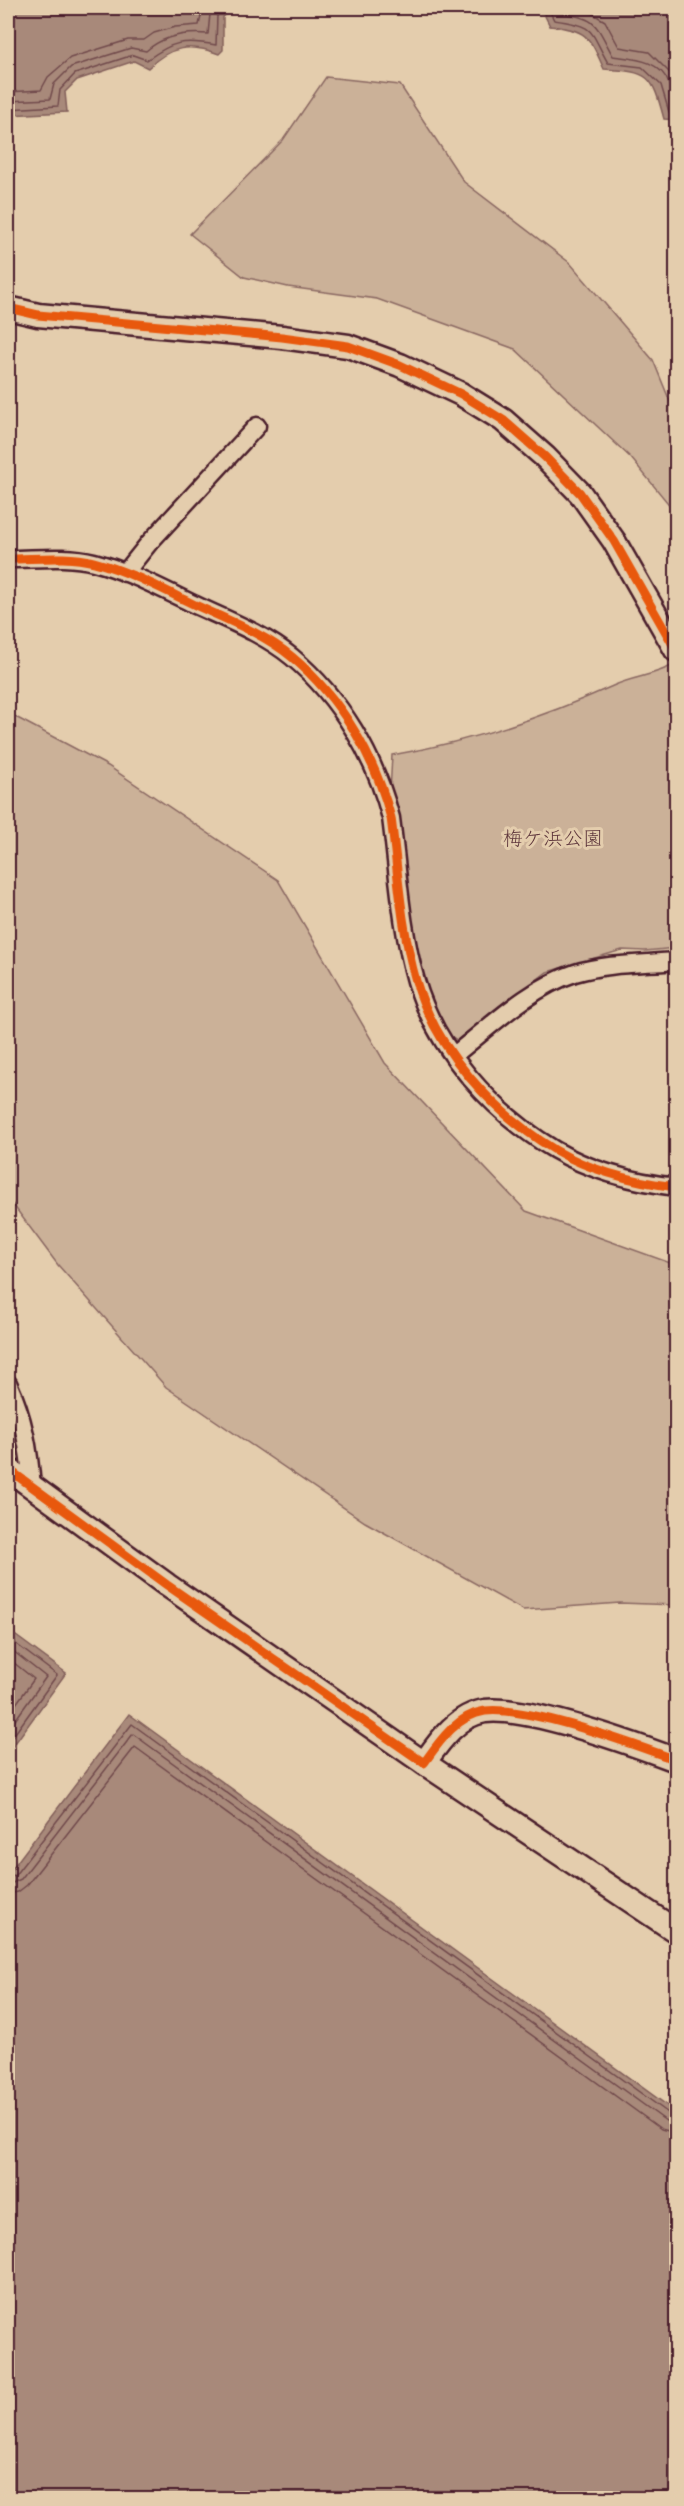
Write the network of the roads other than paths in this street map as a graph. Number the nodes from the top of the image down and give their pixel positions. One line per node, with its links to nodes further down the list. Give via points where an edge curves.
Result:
1 (8, 308): 5 (street, via 38,315 348,346 461,394 503,420 580,493 614,541)
2 (257, 426): 4 (street)
3 (8, 559): 4 (street, via 76,559)
4 (125, 573): 7 (street, via 270,642 291,657 339,708 384,792 416,980 438,1035)
5 (676, 650)
6 (676, 961): 7 (street, via 575,973 513,1008)
7 (453, 1056): 8 (street, via 509,1116 555,1150 633,1180)
8 (676, 1187)
9 (8, 1383): 11 (street, via 28,1438)
10 (8, 1469): 11 (street)
11 (32, 1487): 13 (street)
12 (676, 1760): 13 (street, via 526,1714 484,1711 461,1720)
13 (424, 1763): 14 (street)
14 (676, 1931)

